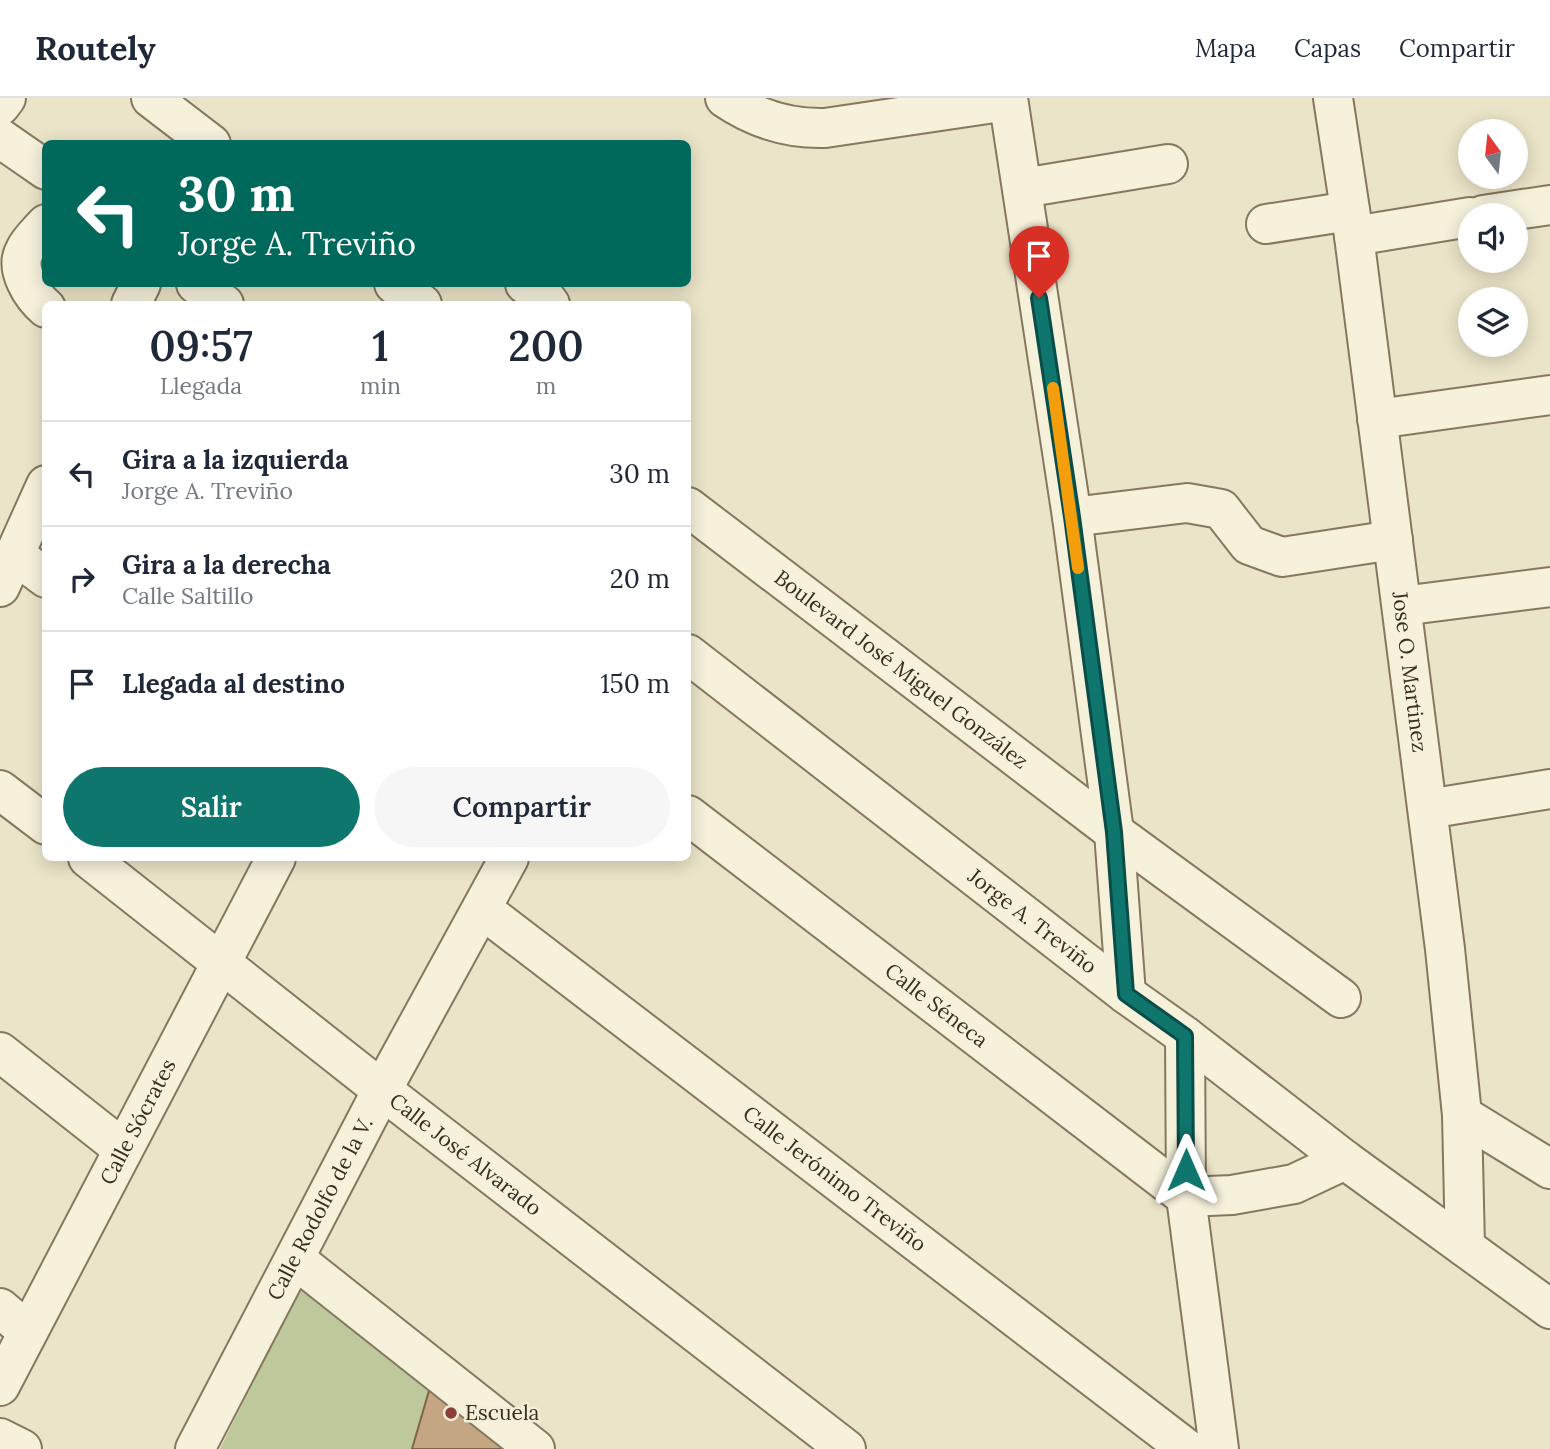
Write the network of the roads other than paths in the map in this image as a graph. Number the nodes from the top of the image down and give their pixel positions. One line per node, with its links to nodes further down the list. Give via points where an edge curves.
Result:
1 (6, 98): 6 (street)
2 (151, 98): 8 (street)
3 (725, 98): 5 (street, via 775,123 799,129)
4 (1333, 98): 15 (street, Jose O. Martinez)
5 (1008, 99): 11 (street)
6 (0, 106)
7 (0, 138): 10 (street)
8 (206, 140)
9 (1168, 164): 11 (street)
10 (42, 167)
11 (1023, 188): 29 (street)
12 (1550, 205): 13 (street)
13 (1528, 208)
14 (1458, 218): 15 (street)
15 (1352, 223): 16 (street); 26 (street, Jose O. Martinez)
16 (1266, 224)
17 (42, 229): 24 (street, via 22,259 32,295)
18 (200, 287): 21 (street)
19 (398, 287): 22 (street)
20 (530, 287): 23 (street)
21 (220, 301)
22 (418, 301)
23 (548, 301)
24 (42, 304)
25 (1550, 396): 26 (street)
26 (1377, 419): 30 (street, Jose O. Martinez)
27 (42, 494): 31 (street)
28 (691, 509): 41 (street, Boulevard José Miguel González)
29 (1072, 517): 30 (street, via 1187,503 1221,509 1249,545 1282,557); 41 (street)
30 (1393, 540): 34 (street, Jose O. Martinez)
31 (7, 571): 32 (street)
32 (42, 577)
33 (1550, 587): 34 (street)
34 (1402, 606): 38 (street, Jose O. Martinez)
35 (691, 656): 47 (street, Jorge A. Treviño)
36 (1550, 789): 38 (street)
37 (0, 790): 40 (street)
38 (1428, 809): 52 (street, Jose O. Martinez)
39 (691, 817): 56 (street, Calle Séneca)
40 (42, 822)
41 (1114, 832): 47 (street); 48 (street, Boulevard José Miguel González)
42 (92, 861): 46 (street, Calle José Alvarado)
43 (274, 861): 46 (street, Calle Sócrates)
44 (507, 861): 45 (street, Calle Rodolfo de la V.)
45 (482, 909): 51 (street, Calle Rodolfo de la V.); 67 (street, Calle Jerónimo Treviño)
46 (222, 961): 51 (street, Calle José Alvarado); 53 (street, Calle Sócrates)
47 (1126, 994): 49 (street, Jorge A. Treviño)
48 (1342, 998)
49 (1185, 1036): 54 (street, Jorge A. Treviño); 56 (street)
50 (0, 1052): 53 (street)
51 (382, 1090): 58 (street, Calle Rodolfo de la V.); 66 (street, Calle José Alvarado)
52 (1462, 1115): 55 (street); 57 (street, Jose O. Martinez)
53 (123, 1149): 60 (street, Calle Sócrates)
54 (1345, 1160): 56 (street, via 1294,1184 1232,1195); 57 (street, Jorge A. Treviño)
55 (1550, 1169)
56 (1186, 1197): 68 (street)
57 (1465, 1247): 59 (street, Jorge A. Treviño)
58 (295, 1259): 64 (street, Calle Rodolfo de la V.); 65 (street)
59 (1550, 1309)
60 (14, 1320): 61 (street, Calle Sócrates)
61 (0, 1386)
62 (0, 1438): 63 (street)
63 (22, 1449)
64 (195, 1449)
65 (535, 1449)
66 (846, 1449)
67 (1187, 1449)
68 (1219, 1449)

